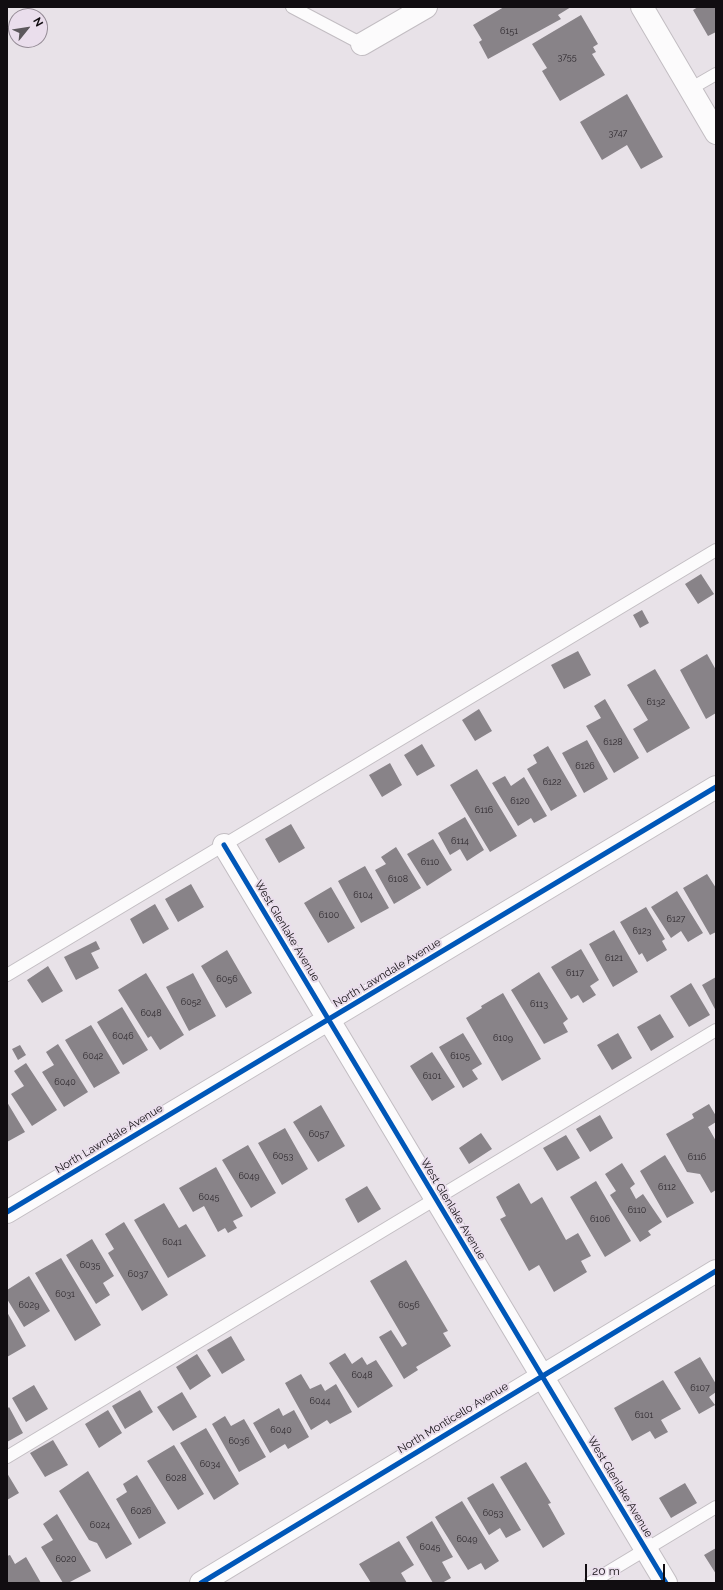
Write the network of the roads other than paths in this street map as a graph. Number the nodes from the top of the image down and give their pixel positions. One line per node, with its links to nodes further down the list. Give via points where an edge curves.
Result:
1 (292, 7): 4 (lane)
2 (426, 7): 4 (street)
3 (642, 7): 6 (street)
4 (362, 44)
5 (716, 74): 6 (lane)
6 (690, 89): 7 (street)
7 (716, 133)
8 (716, 550): 10 (lane)
9 (716, 787): 12 (street, North Lawndale Avenue)
10 (224, 845): 11 (lane); 12 (street, West Glenlake Avenue)
11 (7, 976)
12 (328, 1020): 14 (street, West Glenlake Avenue); 15 (street, North Lawndale Avenue)
13 (716, 1030): 14 (lane)
14 (436, 1199): 17 (street, West Glenlake Avenue); 18 (lane)
15 (7, 1212)
16 (716, 1271): 17 (street, North Monticello Avenue)
17 (542, 1376): 20 (street, West Glenlake Avenue); 21 (street, North Monticello Avenue)
18 (7, 1457)
19 (716, 1507): 20 (lane)
20 (646, 1549): 22 (lane); 23 (street, West Glenlake Avenue)
21 (201, 1583)
22 (590, 1583)
23 (666, 1583)

